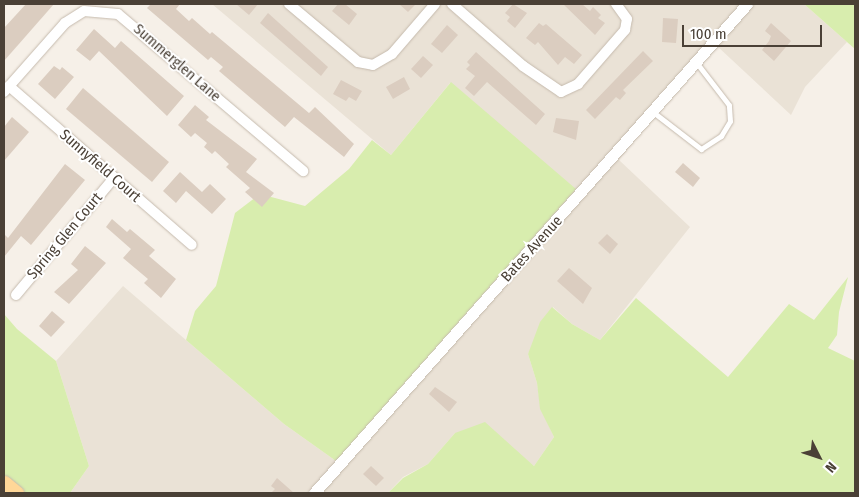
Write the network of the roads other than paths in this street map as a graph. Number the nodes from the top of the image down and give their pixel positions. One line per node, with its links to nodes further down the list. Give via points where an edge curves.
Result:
1 (289, 4): 2 (street, via 358,62 373,65 392,54)
2 (435, 4)
3 (452, 4): 4 (street, via 531,72 561,92 578,84 625,30 627,20)
4 (616, 4)
5 (747, 4): 6 (street, Bates Avenue)
6 (696, 62): 8 (street, Bates Avenue); 8 (lane, via 729,105 730,122 721,136 701,149)
7 (6, 89): 9 (street, Summerglen Lane, via 65,23 84,11 118,14); 10 (street, Sunnyfield Court)
8 (652, 112): 15 (street, Bates Avenue)
9 (303, 171)
10 (114, 178): 11 (street, Sunnyfield Court); 12 (street, Spring Glen Court)
11 (192, 245)
12 (16, 295)
13 (4, 483): 14 (main road)
14 (16, 493)
15 (314, 493)

